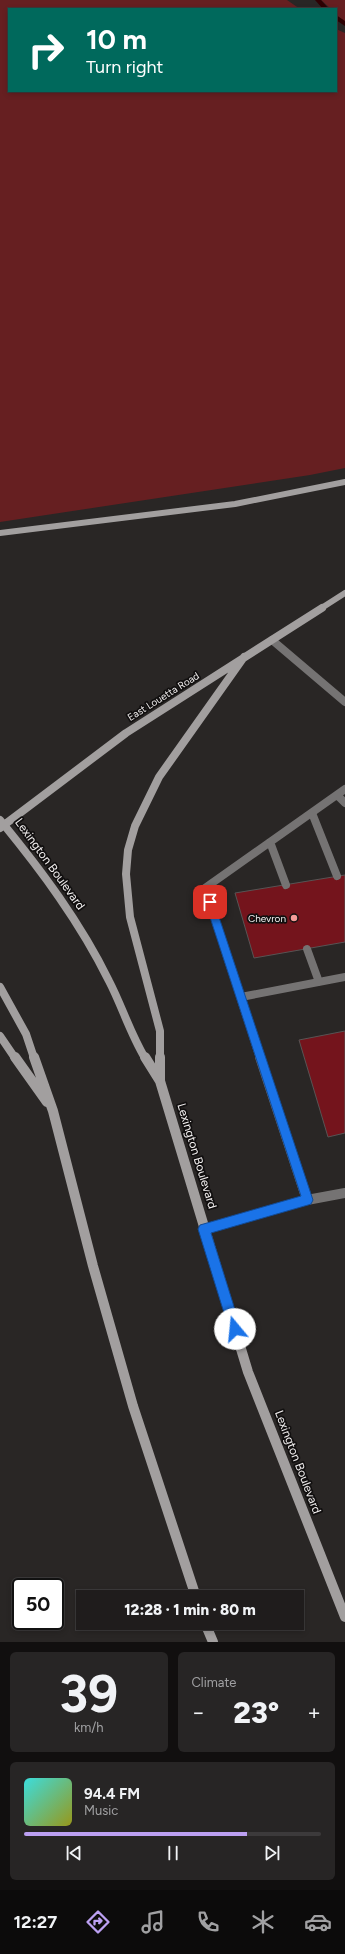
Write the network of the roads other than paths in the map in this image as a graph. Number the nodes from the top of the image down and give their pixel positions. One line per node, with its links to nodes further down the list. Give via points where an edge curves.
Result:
1 (345, 482): 2 (main road, via 235,504)
2 (0, 533)
3 (345, 593): 4 (main road, East Louetta Road)
4 (272, 640): 5 (main road, East Louetta Road); 6 (lane)
5 (244, 657): 11 (main road, East Louetta Road, via 126,733); 21 (main road, via 159,777 135,826 128,850 126,874 130,916 160,1031)
6 (345, 702)
7 (345, 789): 8 (lane)
8 (337, 795): 9 (lane); 10 (lane)
9 (345, 803)
10 (312, 813): 12 (lane); 13 (lane)
11 (2, 824): 21 (main road, Lexington Boulevard, via 42,872 84,936 109,981 135,1041)
12 (270, 842): 14 (lane); 19 (lane, via 205,888)
13 (338, 876)
14 (286, 885)
15 (307, 949): 17 (lane)
16 (345, 977): 17 (lane)
17 (319, 982): 19 (lane)
18 (0, 987): 22 (main road, via 26,1034)
19 (240, 997): 24 (lane)
20 (0, 1036): 22 (main road)
21 (160, 1081): 25 (main road, Lexington Boulevard)
22 (53, 1111): 26 (main road, via 133,1406)
23 (345, 1193): 24 (lane)
24 (308, 1200): 25 (lane)
25 (204, 1229): 27 (main road, Lexington Boulevard, via 248,1372)
26 (194, 1590)
27 (345, 1617)
28 (209, 1630): 29 (main road)
29 (213, 1642)

